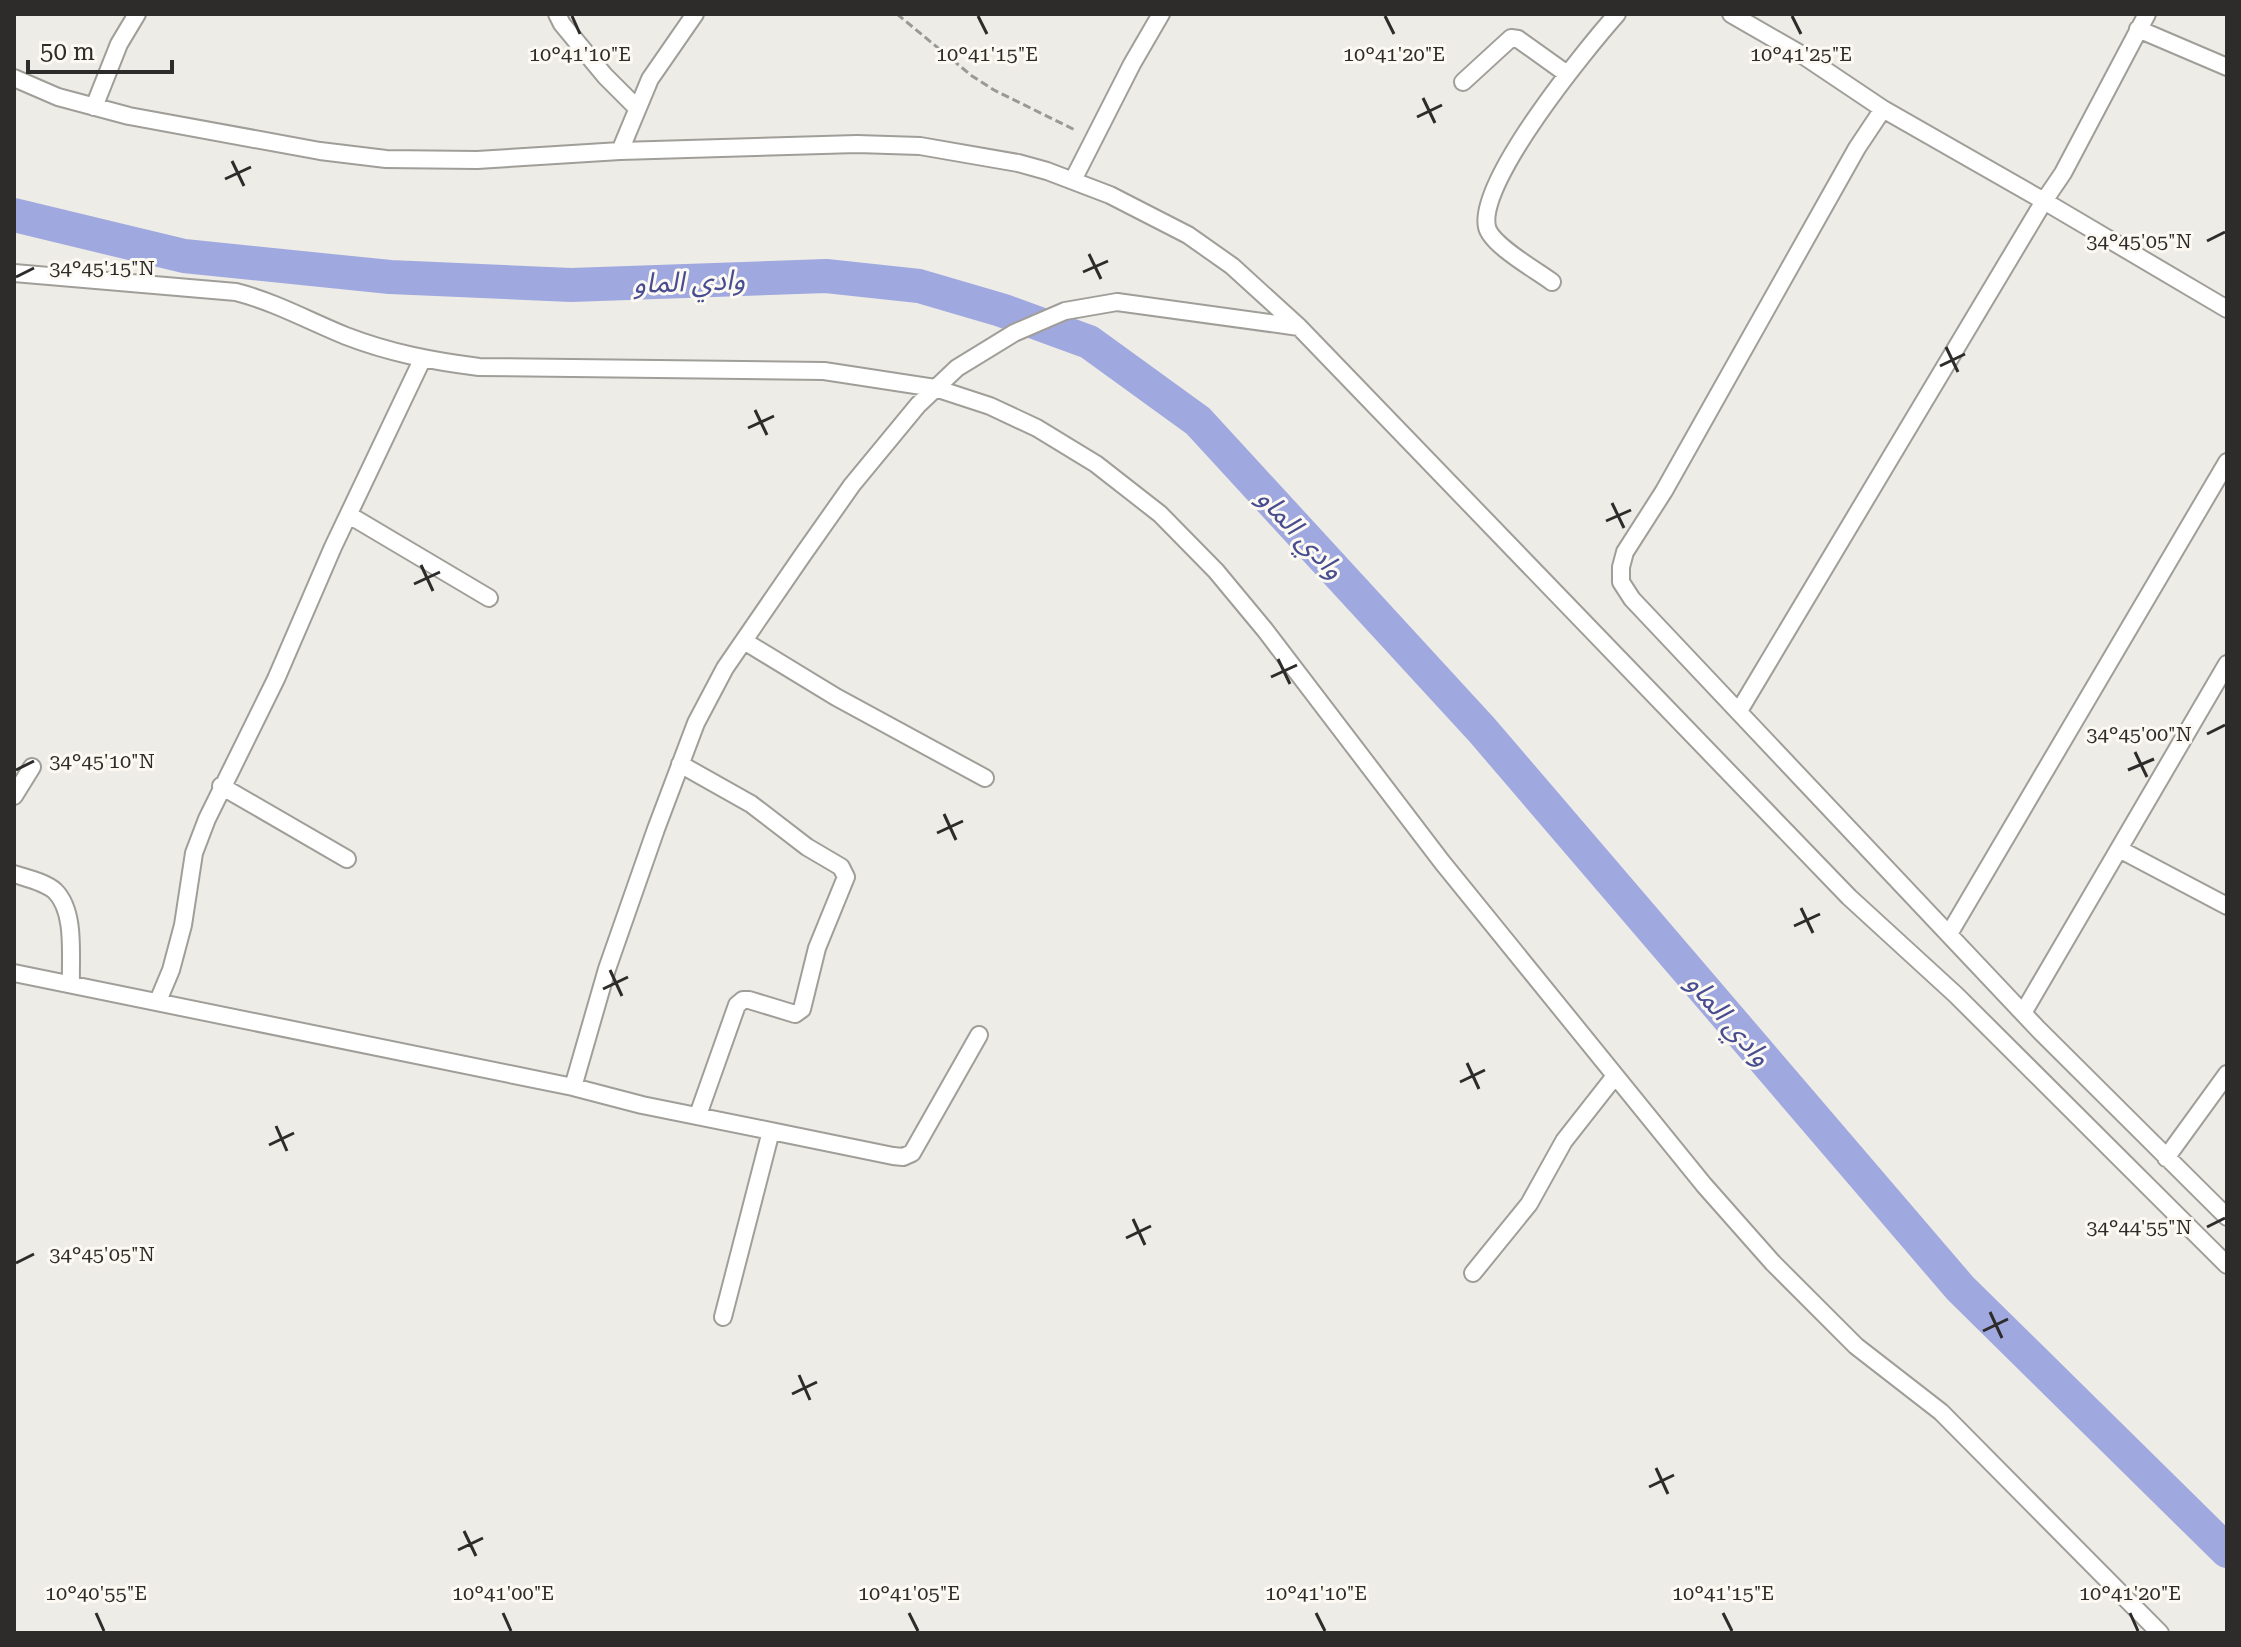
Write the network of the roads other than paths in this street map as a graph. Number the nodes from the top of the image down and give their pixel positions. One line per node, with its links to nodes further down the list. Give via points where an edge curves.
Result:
1 (137, 14): 12 (street)
2 (557, 14): 13 (street)
3 (695, 14): 13 (street)
4 (1161, 14): 16 (street)
5 (1617, 14): 9 (street)
6 (1731, 14): 14 (street)
7 (2142, 21): 8 (street); 17 (street)
8 (2227, 67)
9 (1567, 74): 11 (street, via 1511,38); 19 (street, via 1519,144 1486,213 1487,230 1497,242)
10 (14, 78): 12 (street)
11 (1463, 82)
12 (94, 107): 15 (street, via 386,159 477,160)
13 (636, 107): 15 (street)
14 (1883, 109): 17 (street); 29 (street, via 1621,567 1621,582 1632,599)
15 (620, 151): 16 (street, via 920,146 1018,163)
16 (1073, 180): 21 (street, via 1188,235 1243,274)
17 (2044, 201): 20 (street); 29 (street)
18 (14, 273): 22 (street, via 236,292)
19 (1552, 282)
20 (2227, 309)
21 (1299, 327): 23 (street, via 1117,302 1065,311 1014,333); 52 (street, via 1849,897 1956,995)
22 (422, 360): 23 (street, via 479,367 824,371); 25 (street)
23 (935, 388): 27 (street, via 852,485); 46 (street, via 1037,428 1096,464 1160,514 1265,630)
24 (2227, 462): 39 (street)
25 (349, 515): 26 (street); 33 (street, via 276,679)
26 (489, 598)
27 (744, 641): 30 (street, via 703,709); 32 (street)
28 (2227, 664): 35 (street)
29 (1739, 711): 39 (street)
30 (680, 764): 47 (street, via 607,969); 48 (street, via 751,804 841,867 846,877 817,948 802,1009 795,1014 749,1000 737,1005)
31 (32, 767): 34 (street)
32 (985, 778)
33 (221, 786): 36 (street); 42 (street, via 194,853 183,925)
34 (14, 796)
35 (2119, 849): 38 (street); 43 (street)
36 (347, 859)
37 (14, 874): 41 (street, via 45,885 63,904)
38 (2227, 906)
39 (1949, 934): 43 (street)
40 (14, 973): 41 (street)
41 (71, 983): 42 (street)
42 (158, 1001): 47 (street)
43 (2023, 1013): 50 (street)
44 (979, 1035): 49 (street, via 912,1153 893,1156)
45 (2227, 1074): 50 (street)
46 (1615, 1076): 53 (street, via 1564,1141 1529,1204); 55 (street, via 1773,1263 1856,1346 1941,1412)
47 (573, 1087): 48 (street)
48 (698, 1115): 49 (street)
49 (771, 1131): 54 (street)
50 (2166, 1158): 51 (street)
51 (2227, 1217)
52 (2227, 1265)
53 (1473, 1273)
54 (723, 1317)
55 (2160, 1633)

